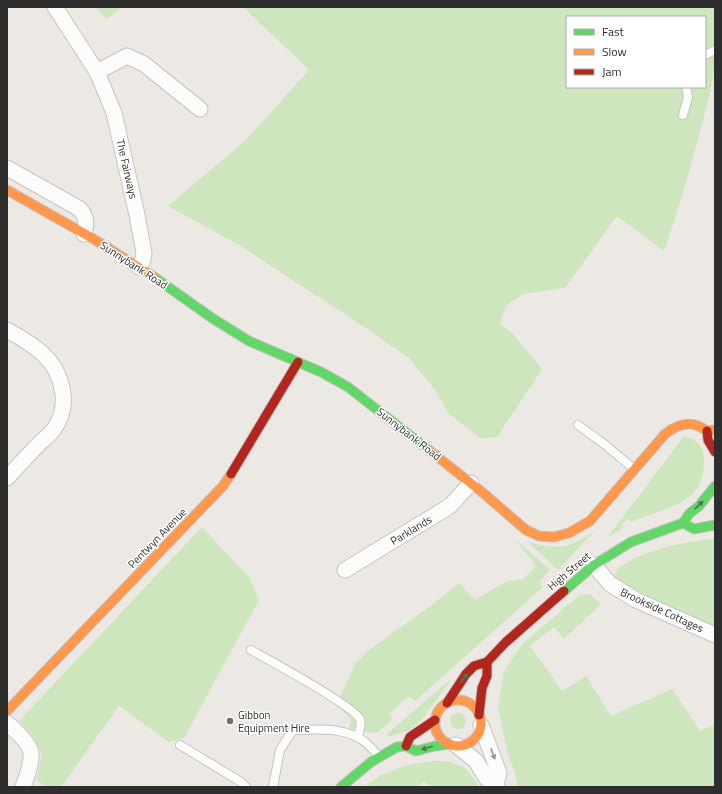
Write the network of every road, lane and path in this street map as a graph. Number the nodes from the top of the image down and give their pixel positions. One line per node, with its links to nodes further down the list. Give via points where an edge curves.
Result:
1 (55, 7): 4 (street, The Fairways)
2 (715, 50): 3 (lane)
3 (706, 55)
4 (97, 72): 6 (street, via 127,56 144,64); 11 (street, The Fairways, via 114,113 137,215 144,253)
5 (686, 88): 7 (lane, via 688,97)
6 (200, 109)
7 (683, 115)
8 (7, 168): 10 (street, via 80,209 86,216)
9 (7, 190): 10 (street, Sunnybank Road)
10 (84, 234): 11 (street, Sunnybank Road)
11 (139, 267): 13 (street, Sunnybank Road, via 236,334)
12 (7, 330): 18 (street, via 29,342 44,355 55,370 63,391 63,409 54,430)
13 (298, 362): 19 (street, Sunnybank Road, via 331,376 348,387); 29 (street, Pentwyn Avenue, via 223,486)
14 (578, 425): 17 (lane)
15 (711, 430): 16 (street, Sunnybank Road, via 708,440); 17 (street, Sunnybank Road, via 688,423 672,428)
16 (715, 452)
17 (634, 469): 19 (street, Sunnybank Road, via 590,521 566,535 550,537 529,532)
18 (7, 478)
19 (471, 483): 24 (street, Parklands, via 450,506)
20 (715, 486): 21 (street, one-way to 20, via 688,514 700,506)
21 (683, 524): 22 (street, High Street, via 694,528); 23 (street, High Street, via 631,542)
22 (715, 525)
23 (594, 565): 25 (street, Brookside Cottages, via 610,584 636,600); 27 (street, High Street, via 532,618)
24 (345, 570)
25 (715, 635)
26 (251, 650): 33 (lane, via 353,712 359,717 361,724)
27 (487, 662): 28 (street, High Street, one-way to 27, via 466,674 474,666); 31 (street)
28 (447, 703): 30 (street, via 441,708); 31 (street, via 453,700 467,702 473,706)
29 (7, 711)
30 (435, 720): 34 (street, via 442,740); 36 (street, via 410,737)
31 (480, 720): 34 (street, via 478,733 474,739 462,745); 38 (street, one-way to 38, via 499,773)
32 (7, 723): 39 (street, via 31,752)
33 (358, 737): 37 (lane); 41 (lane, via 339,730 293,730 280,750)
34 (453, 744): 36 (street, one-way to 36, via 416,751); 38 (street, via 476,761 487,779)
35 (180, 745): 40 (lane)
36 (406, 746): 37 (street, via 398,747)
37 (379, 757): 42 (street)
38 (496, 785)
39 (23, 787)
40 (246, 787)
41 (272, 787)
42 (341, 787)

